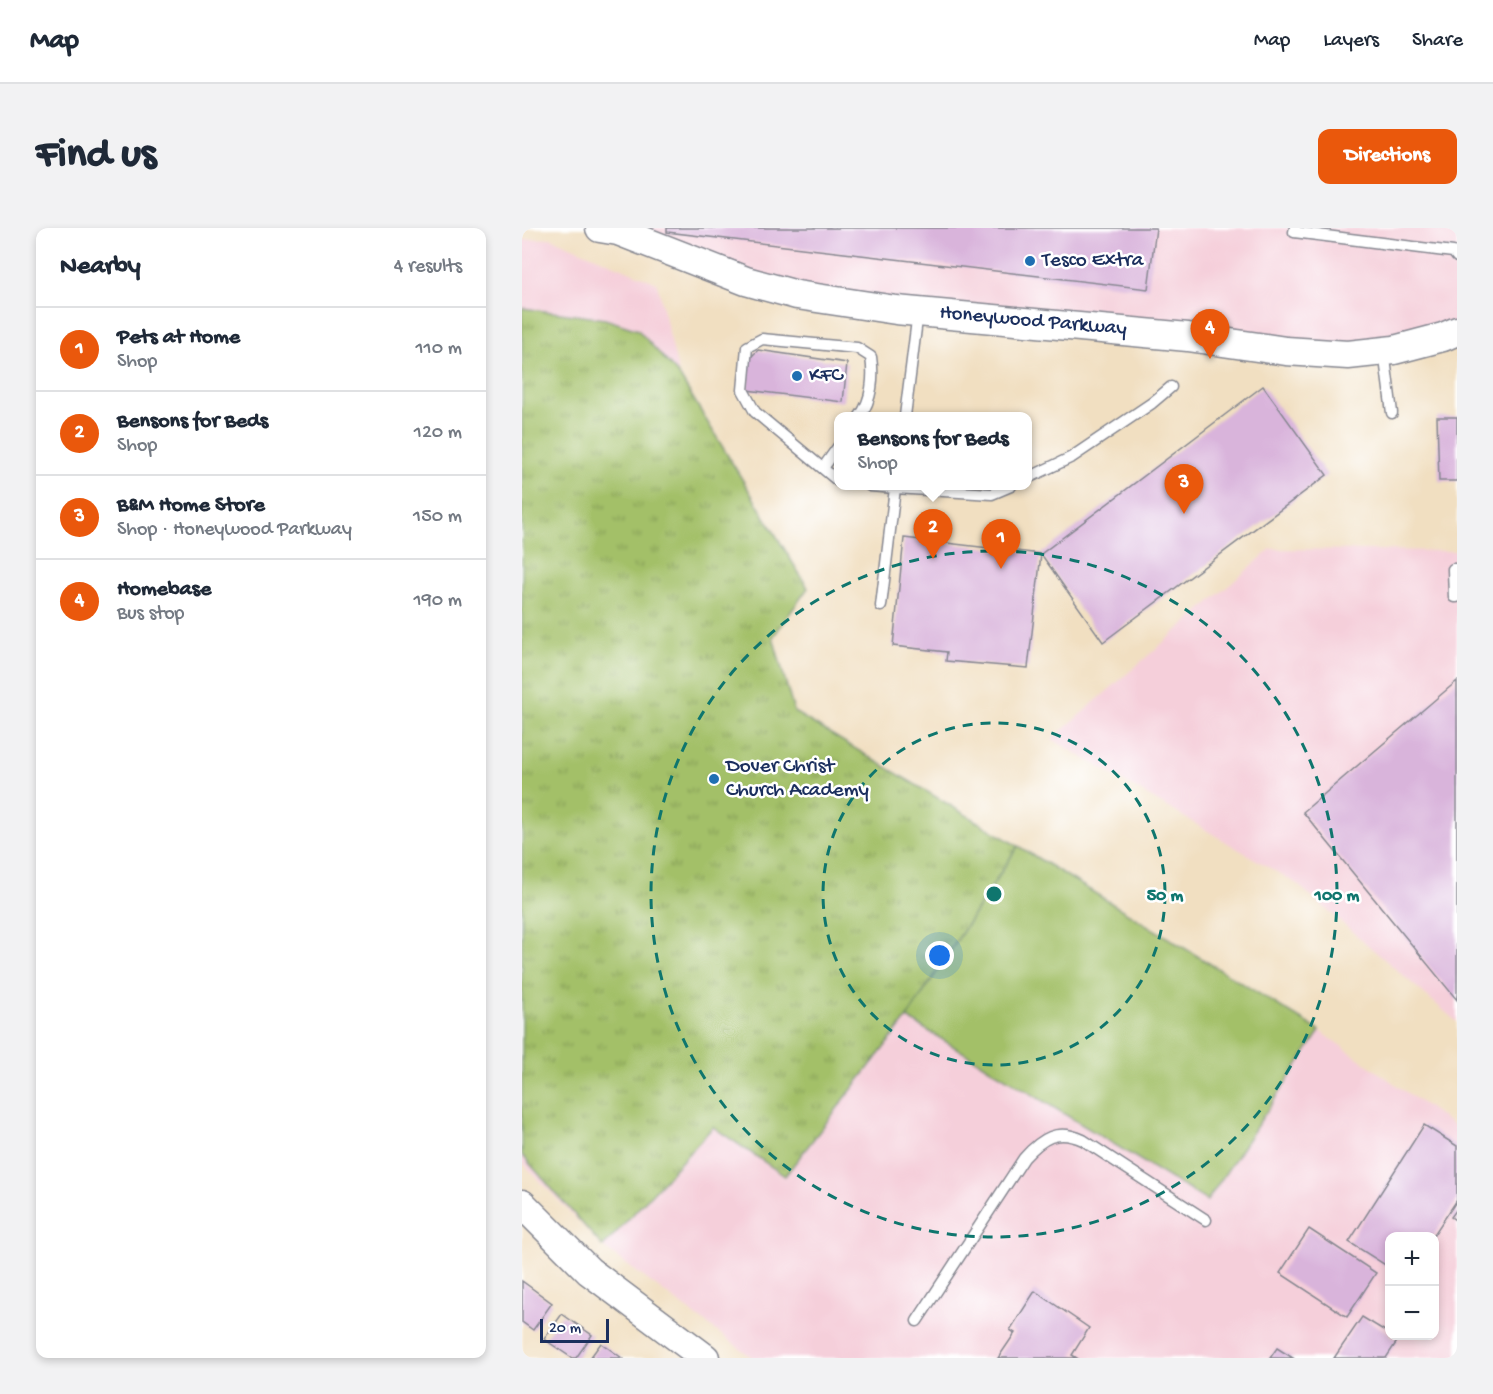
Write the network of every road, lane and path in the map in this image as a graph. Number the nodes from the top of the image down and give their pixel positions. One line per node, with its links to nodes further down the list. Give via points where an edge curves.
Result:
1 (1295, 228): 3 (lane, via 1294,232 1453,252)
2 (611, 229): 4 (street, Honeywood Parkway, via 746,281 797,295)
3 (1457, 257)
4 (918, 311): 6 (street, Honeywood Parkway, via 1188,337 1286,351); 9 (lane)
5 (1457, 331): 6 (street, Honeywood Parkway)
6 (1384, 351): 10 (lane)
7 (1171, 387): 13 (lane, via 1072,457)
8 (863, 412): 12 (lane, via 873,371 871,357 857,348 762,339 747,347 743,390 755,412)
9 (906, 412)
10 (1392, 413)
11 (834, 453): 12 (lane)
12 (823, 468): 14 (lane)
13 (1032, 476)
14 (834, 478)
15 (895, 490): 20 (lane)
16 (937, 490): 17 (lane, via 992,494)
17 (1002, 490)
18 (1457, 569): 19 (lane, via 1453,569)
19 (1457, 597)
20 (881, 606)
21 (522, 1204): 24 (street, via 590,1271)
22 (1206, 1220): 23 (lane, via 1083,1140 1072,1135 1049,1137 1036,1144 1024,1158)
23 (917, 1321)
24 (705, 1358)

